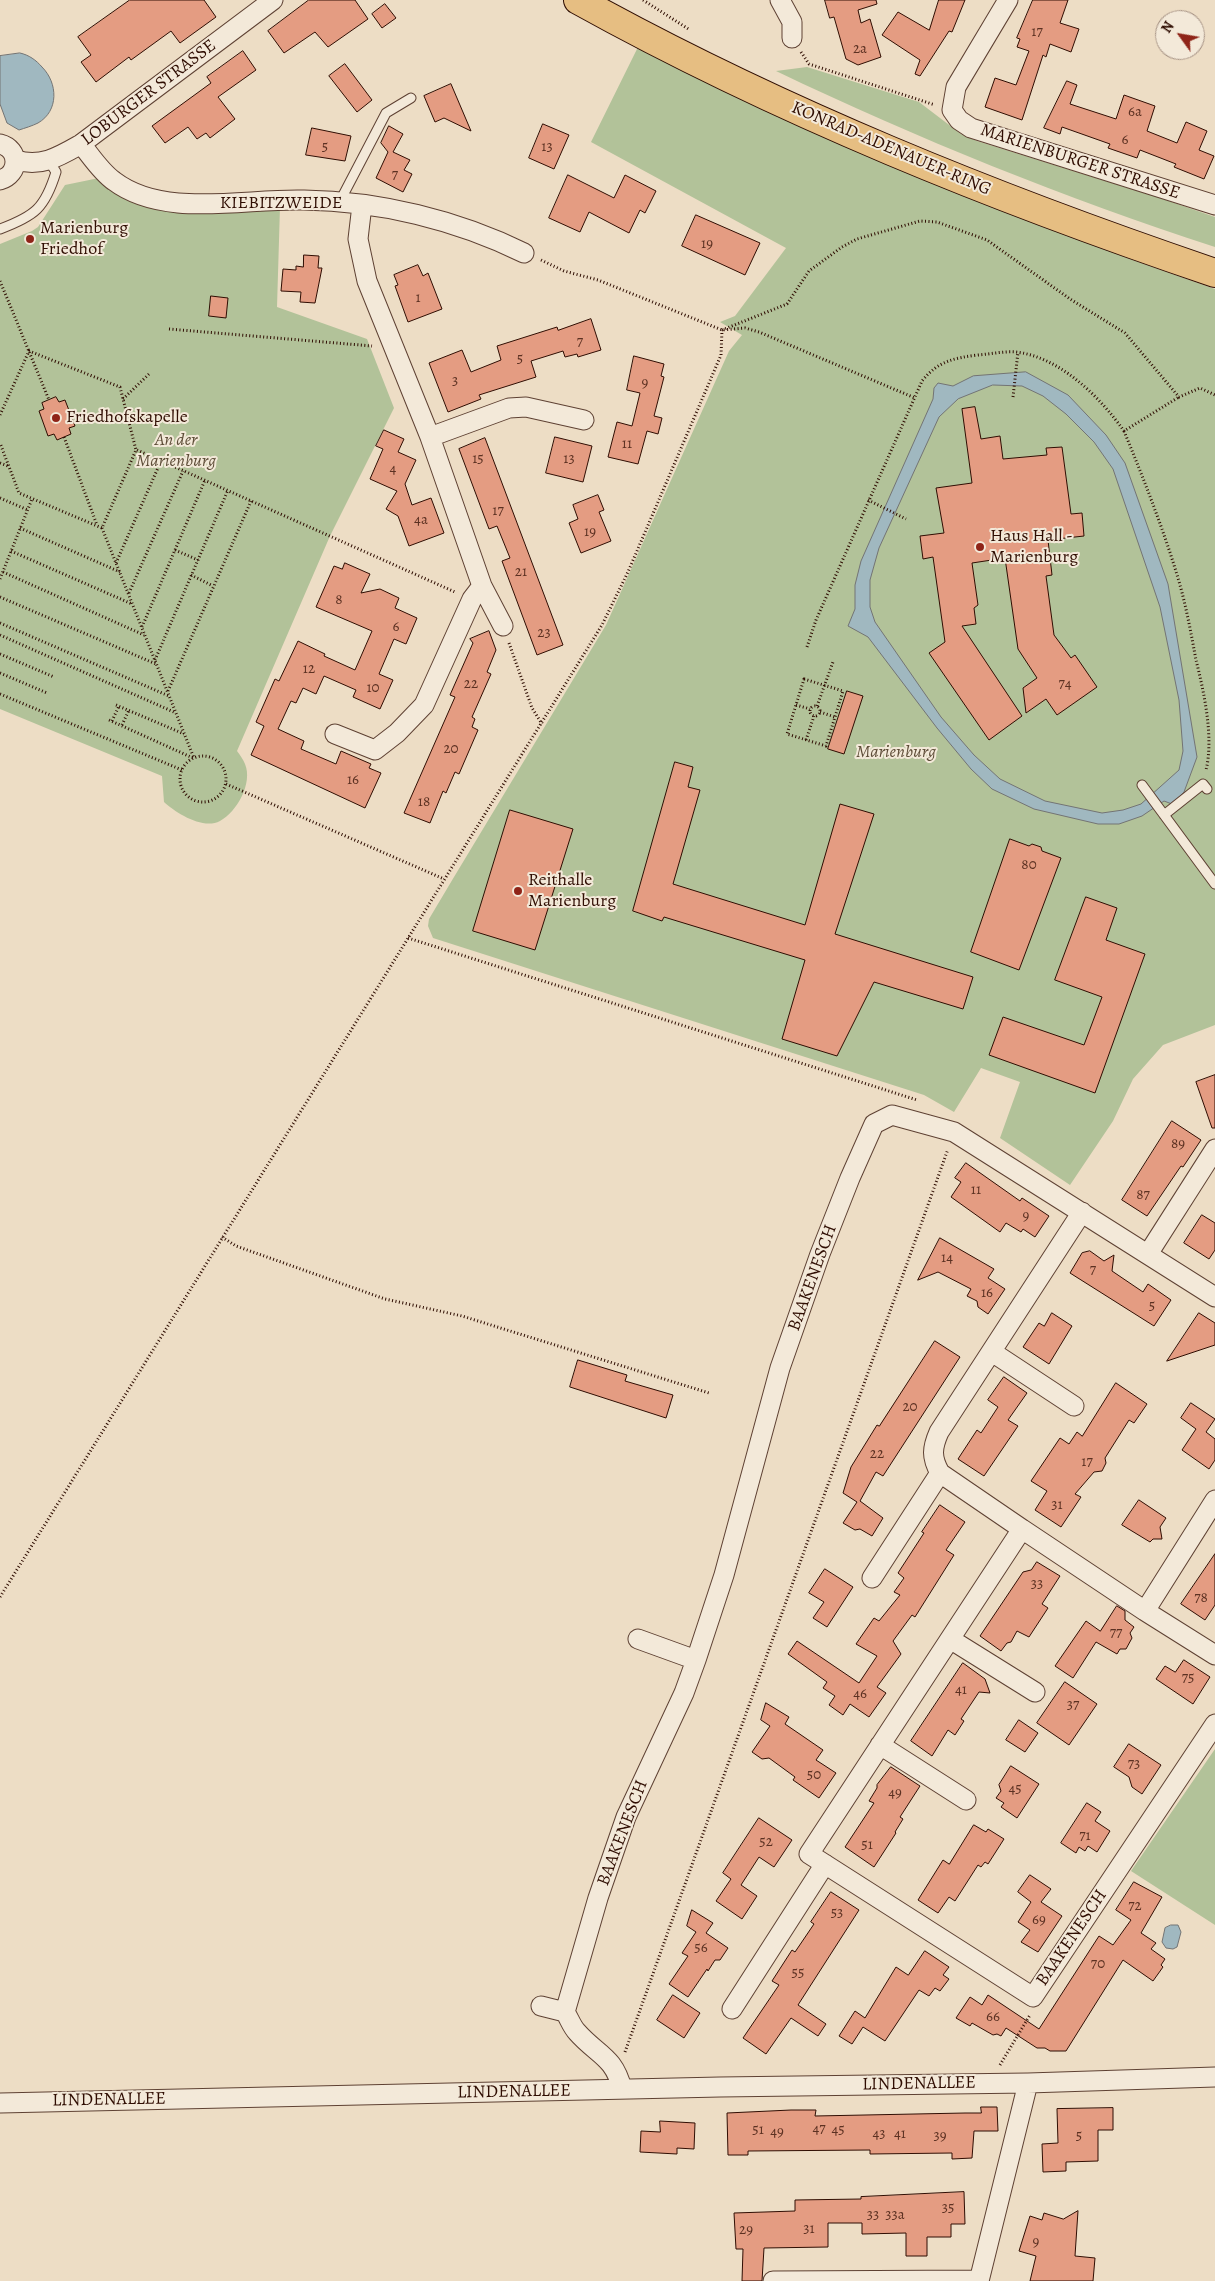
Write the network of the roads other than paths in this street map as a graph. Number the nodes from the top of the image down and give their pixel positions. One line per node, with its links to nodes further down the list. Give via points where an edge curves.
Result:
1 (273, 0): 8 (street, LOBURGER STRASSE)
2 (578, 0): 17 (main road, KONRAD-ADENAUER-RING, via 678,54 834,126 992,191)
3 (780, 0): 5 (street, via 792,22)
4 (1008, 0): 14 (street, MARIENBURGER STRASSE, via 956,87 952,110 959,120 971,128)
5 (792, 38)
6 (411, 98): 12 (lane, via 386,112)
7 (0, 144): 9 (street, via 11,149)
8 (81, 144): 10 (street, LOBURGER STRASSE); 12 (street, KIEBITZWEIDE, via 114,181 158,200 198,204 304,200)
9 (16, 160): 10 (street, LOBURGER STRASSE, via 35,164); 11 (street, via 13,171)
10 (49, 161): 15 (lane, via 56,172 50,192 39,208 20,222)
11 (0, 180)
12 (339, 203): 13 (street, KIEBITZWEIDE)
13 (362, 205): 16 (street, KIEBITZWEIDE, via 412,213 494,238); 19 (street, via 358,239 367,281)
14 (1215, 205)
15 (0, 229)
16 (524, 252)
17 (1215, 273)
18 (584, 420): 19 (street, via 526,407 509,408)
19 (430, 437): 20 (street)
20 (477, 593): 21 (street); 22 (street, via 424,705 397,733 375,750)
21 (503, 626)
22 (335, 734)
23 (1142, 785): 25 (lane)
24 (1205, 786): 25 (lane)
25 (1161, 811): 26 (lane)
26 (1215, 884)
27 (1215, 1149): 29 (street)
28 (1082, 1212): 29 (street, BAAKENESCH); 31 (street); 41 (street, BAAKENESCH, via 954,1132 892,1115 874,1124 824,1246 780,1368 724,1575)
29 (1148, 1254): 30 (street, BAAKENESCH)
30 (1215, 1297)
31 (992, 1352): 32 (street); 33 (street, via 939,1432 933,1460)
32 (1074, 1406)
33 (940, 1473): 35 (street); 36 (street)
34 (1215, 1500): 37 (street)
35 (1022, 1529): 37 (street); 39 (street, BAAKENESCH)
36 (872, 1578)
37 (1145, 1611): 40 (street)
38 (638, 1639): 41 (street)
39 (950, 1639): 42 (street); 44 (street, BAAKENESCH)
40 (1215, 1655)
41 (696, 1660): 49 (street, BAAKENESCH, via 626,1817 598,1898)
42 (1035, 1692)
43 (1215, 1724): 46 (street, BAAKENESCH, via 1033,1997)
44 (880, 1745): 45 (street); 46 (street, BAAKENESCH, via 809,1854)
45 (966, 1800)
46 (826, 1864): 48 (street)
47 (541, 2006): 49 (street)
48 (732, 2009)
49 (565, 2012): 51 (street, via 576,2032 599,2051)
50 (1215, 2077): 52 (street, LINDENALLEE)
51 (620, 2081): 52 (street, LINDENALLEE); 53 (street, LINDENALLEE)
52 (1028, 2083): 55 (street)
53 (0, 2103)
54 (774, 2281): 55 (street)
55 (979, 2281)

